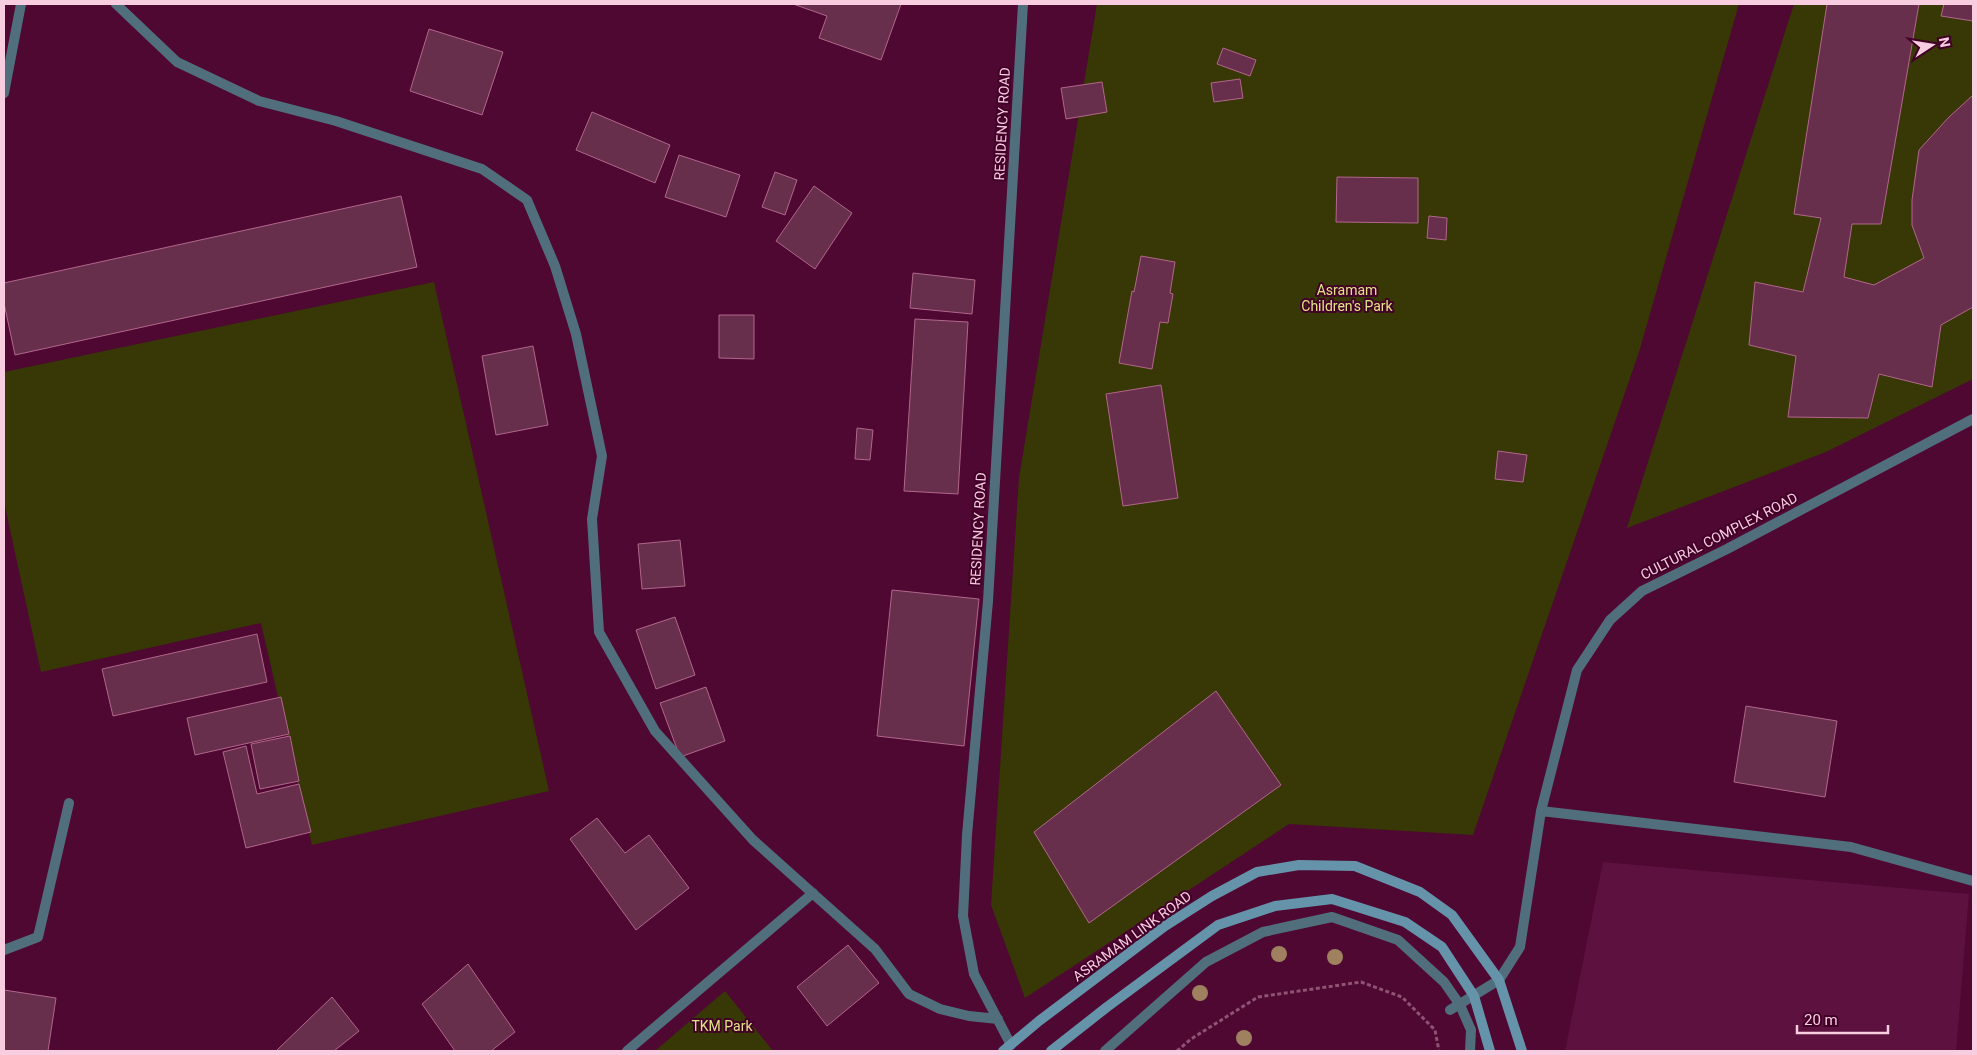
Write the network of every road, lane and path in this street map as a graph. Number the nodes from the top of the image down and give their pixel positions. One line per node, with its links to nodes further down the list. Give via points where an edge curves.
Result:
1 (21, 4): 4 (street)
2 (116, 4): 9 (street, via 176,62 259,102 336,121 482,170 527,200 555,266 573,326 602,456 592,519 599,632 655,731 753,840)
3 (1022, 4): 15 (street, RESIDENCY ROAD, via 988,601 962,916 974,974)
4 (4, 94)
5 (1973, 419): 7 (street, CULTURAL COMPLEX ROAD, via 1642,591 1610,620 1577,670)
6 (69, 803): 10 (street, via 38,937)
7 (1541, 811): 8 (street, via 1851,847); 11 (street, CULTURAL COMPLEX ROAD, via 1520,947)
8 (1973, 881)
9 (813, 893): 15 (street, via 875,949 909,994 940,1009); 18 (street)
10 (4, 950)
11 (1499, 980): 12 (street); 16 (main road, ASRAMAM LINK ROAD, via 1452,914 1420,892 1355,866 1299,865 1257,872 1212,896 1165,926); 24 (main road, ASRAMAM LINK ROAD)
12 (1474, 996): 13 (street); 17 (main road, via 1442,947 1405,922 1332,899 1275,906 1218,924); 23 (main road)
13 (1460, 1005): 14 (street); 19 (street, via 1444,982 1398,940 1332,917 1263,932 1206,962); 22 (street, via 1471,1030)
14 (1450, 1010)
15 (998, 1019): 16 (street, RESIDENCY ROAD)
16 (1007, 1048)
17 (1056, 1049)
18 (627, 1051)
19 (1105, 1051)
20 (1177, 1051): 21 (path, via 1190,1039 1258,998 1361,982 1402,997 1435,1030)
21 (1439, 1051)
22 (1470, 1051)
23 (1490, 1051)
24 (1522, 1051)

